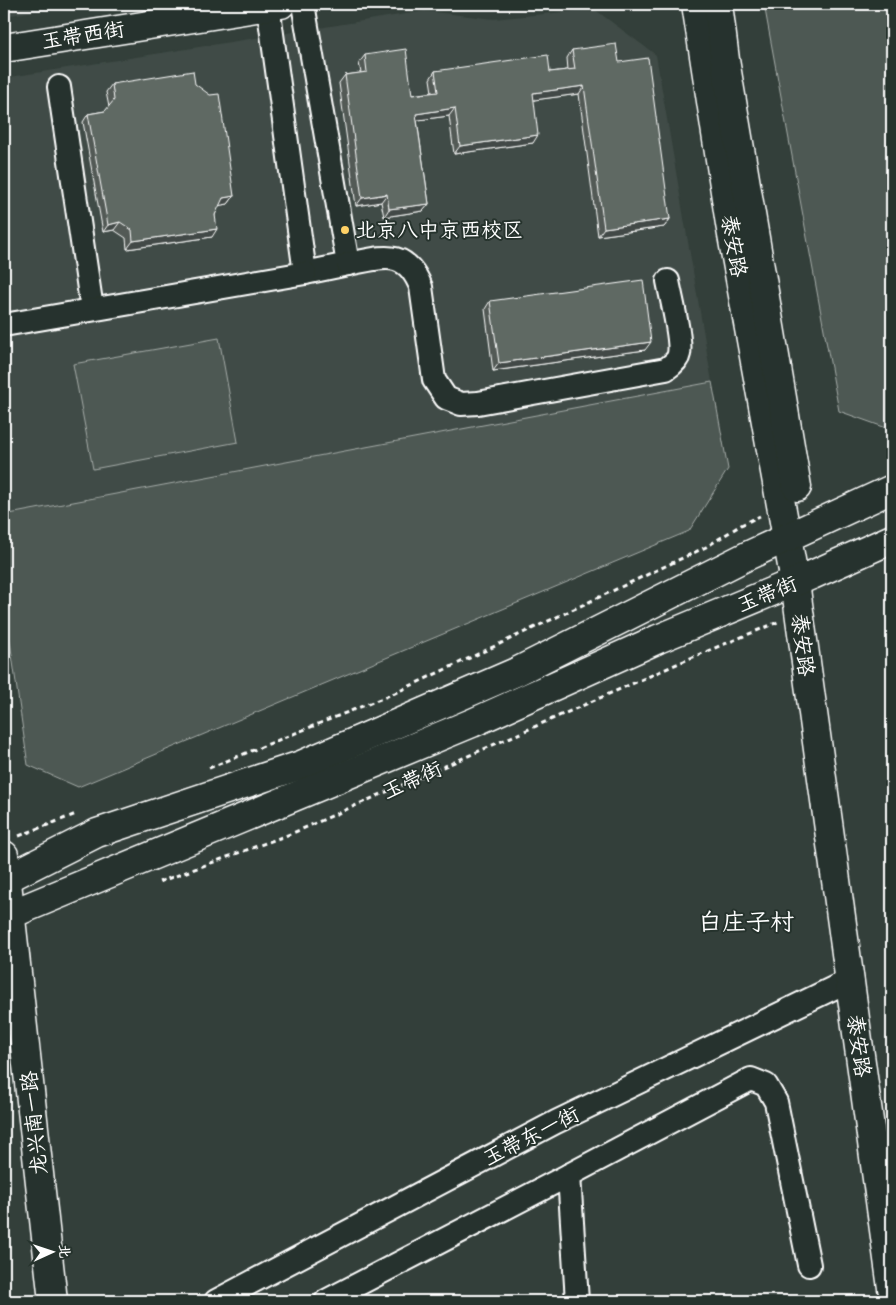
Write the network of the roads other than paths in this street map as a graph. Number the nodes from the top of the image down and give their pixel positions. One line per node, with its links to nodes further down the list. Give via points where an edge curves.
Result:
1 (303, 4): 7 (street)
2 (696, 4): 13 (street, 泰安路, via 730,224 782,506)
3 (718, 4): 13 (street, 泰安路)
4 (274, 5): 5 (street, 玉带西街); 8 (street)
5 (4, 48)
6 (59, 87): 10 (street)
7 (348, 264): 8 (street); 9 (street, via 387,257 405,262 416,274 421,286 434,380 446,398 461,404 666,369 679,355 680,344)
8 (305, 273): 10 (street)
9 (668, 281)
10 (92, 308): 11 (street)
11 (4, 325)
12 (892, 489): 13 (street, 玉带街)
13 (796, 534): 15 (street, 泰安路); 16 (street, 玉带街, via 516,672 301,765)
14 (892, 539): 15 (street, 玉带街)
15 (804, 579): 17 (street, 玉带街, via 658,639 472,723); 18 (street, 泰安路, via 799,614); 19 (street, 泰安路)
16 (7, 863): 17 (street, 龙兴南一路)
17 (7, 916): 23 (street, 龙兴南一路)
18 (850, 980): 22 (street, 泰安路); 24 (street, 玉带东一街, via 556,1122)
19 (892, 1166)
20 (569, 1176): 21 (street, via 751,1079 766,1085 776,1102); 25 (street); 26 (street)
21 (808, 1265)
22 (892, 1288)
23 (53, 1301)
24 (216, 1301)
25 (326, 1301)
26 (577, 1301)

